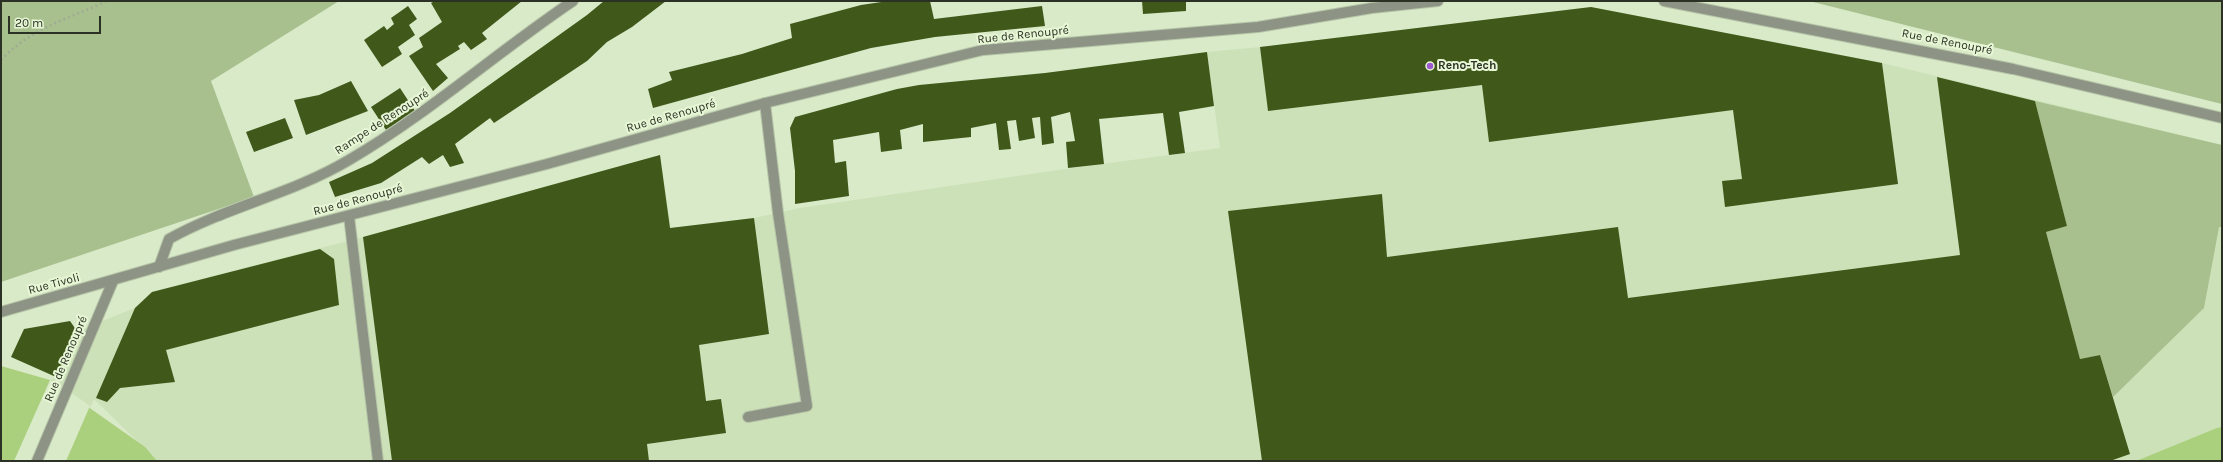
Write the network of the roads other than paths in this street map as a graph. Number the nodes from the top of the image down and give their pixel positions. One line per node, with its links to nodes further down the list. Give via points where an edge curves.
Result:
1 (573, 1): 7 (street, Rampe de Renoupré, via 537,25 433,105 348,161 264,200 193,226 169,239)
2 (1438, 1): 4 (street, Rue de Renoupré, via 1372,8 1251,27 983,50)
3 (1664, 1): 5 (street, Rue de Renoupré, via 2013,69)
4 (765, 103): 6 (street, Rue de Renoupré); 10 (street, via 778,213 807,406)
5 (2222, 118)
6 (349, 216): 7 (street, Rue de Renoupré); 12 (street)
7 (159, 267): 8 (street, Rue de Renoupré)
8 (113, 281): 9 (street, Rue Tivoli); 11 (street, Rue de Renoupré)
9 (1, 312)
10 (748, 417)
11 (37, 461)
12 (378, 461)

